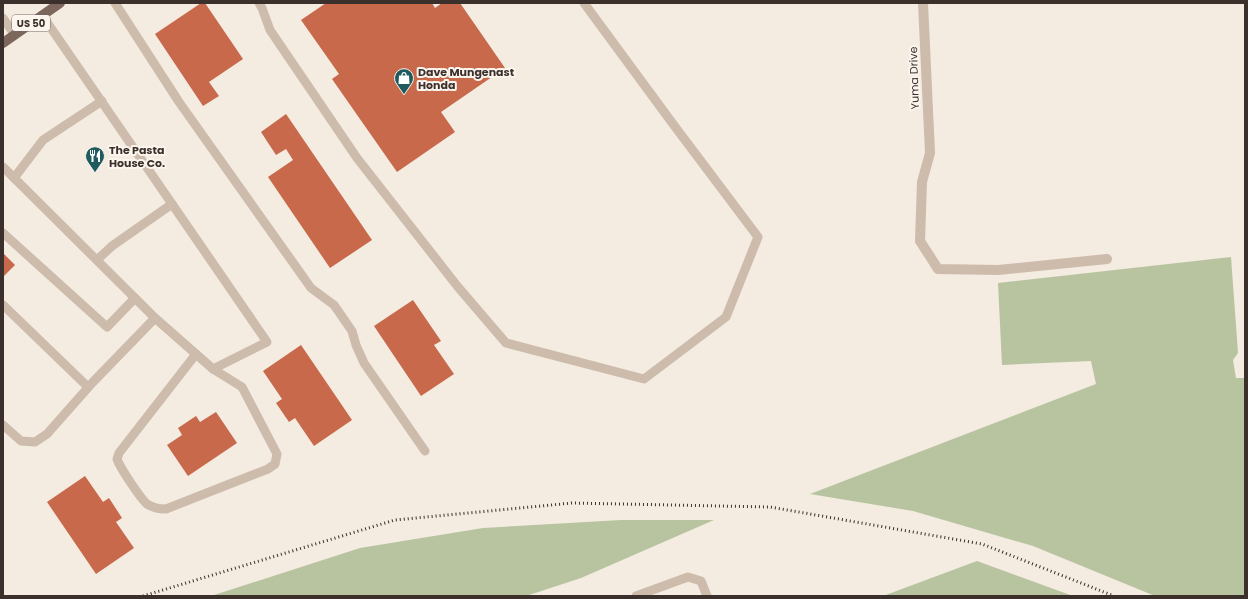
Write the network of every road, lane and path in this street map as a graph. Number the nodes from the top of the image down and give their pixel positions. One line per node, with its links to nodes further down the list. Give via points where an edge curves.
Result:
1 (60, 3): 6 (main road, US 50)
2 (114, 3): 24 (lane, via 179,102 311,288 334,305 352,331 364,363)
3 (584, 3): 5 (lane, via 758,237 726,317 644,379 506,343 357,158 270,30)
4 (924, 3): 16 (street, Yuma Drive, via 930,153 922,182 920,241 938,269 998,270)
5 (264, 5)
6 (42, 15): 8 (main road, US 50); 10 (lane)
7 (3, 18): 8 (lane)
8 (14, 34): 9 (main road, US 50)
9 (3, 43)
10 (102, 101): 12 (lane, via 43,140); 13 (lane)
11 (3, 167): 12 (lane)
12 (14, 178): 15 (lane)
13 (172, 204): 15 (lane, via 112,246); 21 (lane, via 267,342)
14 (3, 233): 17 (lane, via 107,327)
15 (97, 260): 17 (lane)
16 (1107, 260)
17 (136, 298): 19 (lane)
18 (3, 305): 22 (lane)
19 (155, 318): 20 (lane); 22 (lane)
20 (196, 354): 21 (lane); 21 (lane, via 119,453 117,459 146,503 157,509 166,509 275,464 277,454 242,387)
21 (213, 369)
22 (88, 387): 23 (lane, via 47,434 35,442 21,441)
23 (3, 425)
24 (425, 451)
25 (636, 596): 26 (lane, via 688,577 701,581)
26 (707, 596)

